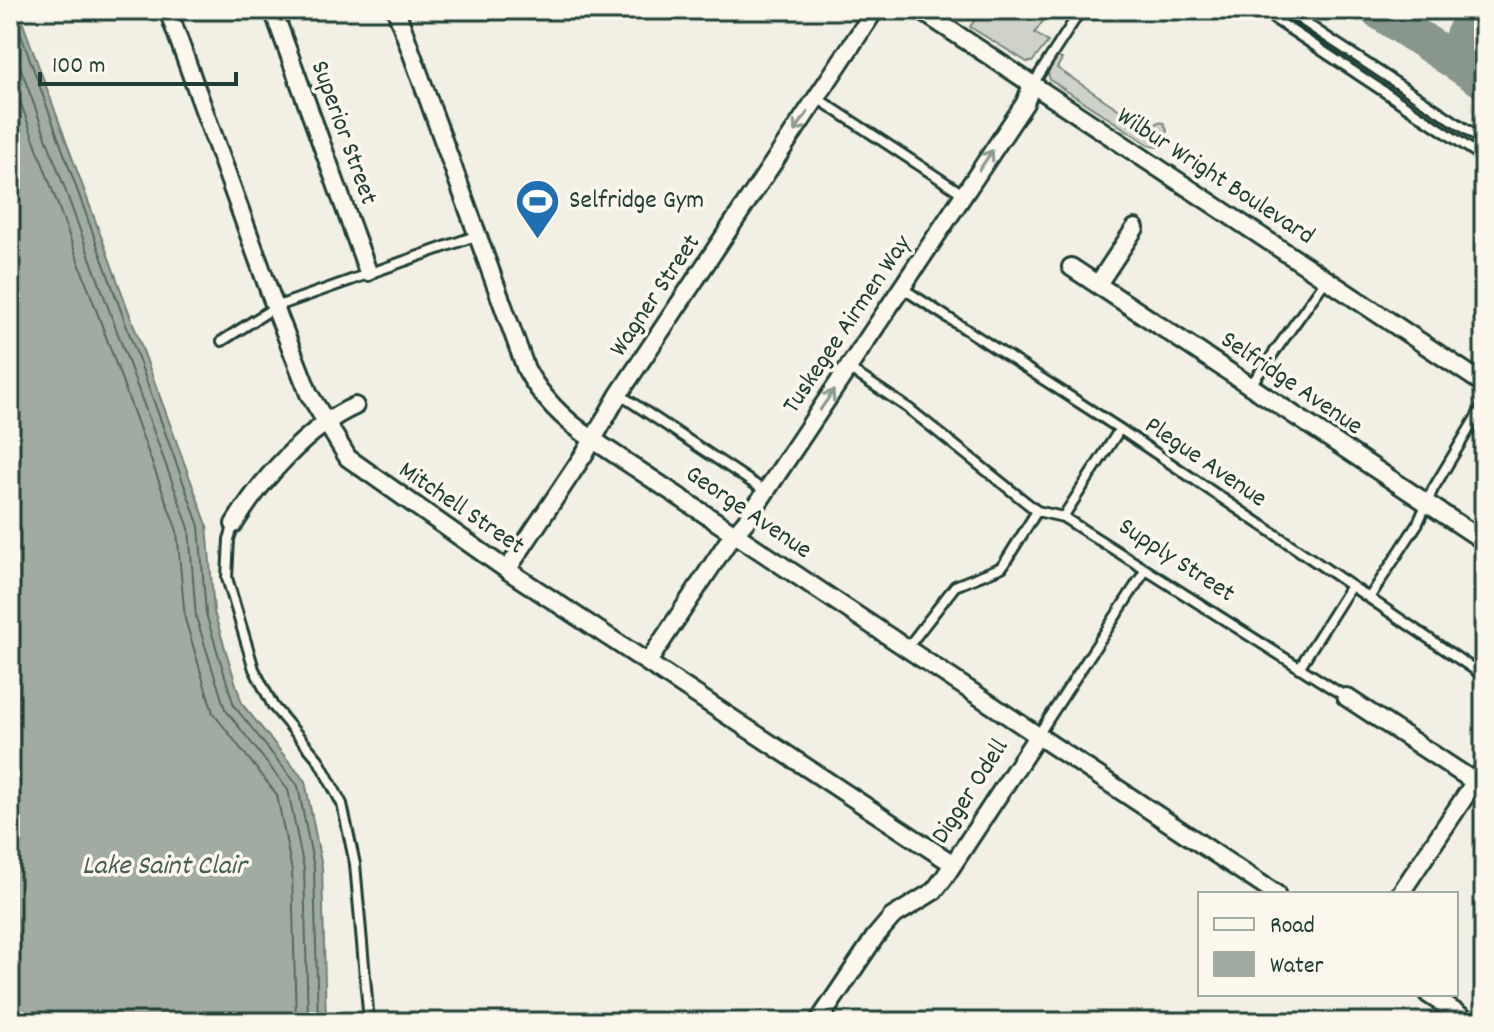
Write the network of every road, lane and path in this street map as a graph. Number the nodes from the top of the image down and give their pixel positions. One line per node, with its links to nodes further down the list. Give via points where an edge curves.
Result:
1 (168, 10): 21 (street, Mitchell Street)
2 (273, 10): 17 (street, Superior Street)
3 (396, 10): 15 (street, George Avenue)
4 (875, 10): 10 (street, Wagner Street)
5 (920, 10): 9 (street, Wilbur Wright Boulevard)
6 (1081, 10): 9 (lane, Tuskegee Airmen Way)
7 (1261, 10): 12 (lane)
8 (1286, 10): 11 (lane)
9 (1032, 85): 13 (street, Tuskegee Airmen Way, one-way to 9); 18 (street, Wilbur Wright Boulevard)
10 (817, 98): 13 (lane); 26 (street, Wagner Street, one-way to 26)
11 (1484, 141)
12 (1484, 158)
13 (963, 195): 20 (street, Tuskegee Airmen Way)
14 (1135, 228): 19 (street)
15 (478, 235): 17 (lane); 31 (street, George Avenue, via 532,381 555,410)
16 (1071, 267): 19 (street, Selfridge Avenue)
17 (368, 272): 21 (lane)
18 (1326, 279): 24 (street, Wilbur Wright Boulevard); 25 (lane)
19 (1098, 284): 25 (street, Selfridge Avenue)
20 (902, 288): 23 (street, Tuskegee Airmen Way); 30 (lane, Plegue Avenue)
21 (275, 307): 22 (lane); 29 (street, Mitchell Street)
22 (222, 341)
23 (848, 368): 32 (street, Tuskegee Airmen Way, one-way to 23); 34 (lane, Supply Street, via 908,408)
24 (1484, 384)
25 (1250, 386): 33 (street, Selfridge Avenue)
26 (619, 394): 31 (street, Wagner Street); 32 (lane)
27 (1484, 404): 33 (lane)
28 (355, 406): 29 (street)
29 (324, 422): 36 (street, via 295,448); 39 (street, Mitchell Street, via 354,464)
30 (1120, 429): 35 (lane); 41 (lane, Plegue Avenue)
31 (592, 439): 37 (street, George Avenue); 39 (street, Wagner Street)
32 (765, 491): 37 (street, Tuskegee Airmen Way)
33 (1426, 503): 38 (street, Selfridge Avenue); 42 (lane)
34 (1037, 511): 35 (lane, Supply Street); 43 (lane, via 1002,567 955,586)
35 (1063, 517): 40 (lane, Supply Street)
36 (234, 524): 54 (lane, via 227,578 254,669 266,696 318,759 342,804 355,864)
37 (735, 534): 43 (street, George Avenue); 44 (street, Tuskegee Airmen Way)
38 (1484, 541)
39 (507, 570): 44 (street, Mitchell Street)
40 (1145, 571): 45 (lane, Supply Street); 48 (lane, Digger Odell)
41 (1351, 586): 42 (lane, Plegue Avenue); 45 (lane)
42 (1369, 598): 46 (lane, Plegue Avenue)
43 (907, 648): 48 (street, George Avenue)
44 (648, 662): 50 (street, Mitchell Street)
45 (1299, 668): 47 (lane, Supply Street)
46 (1484, 676)
47 (1346, 697): 49 (street, Supply Street)
48 (1038, 735): 50 (street, Digger Odell); 51 (street, George Avenue)
49 (1481, 779): 52 (street)
50 (953, 864): 55 (street, Digger Odell, via 934,891 892,917)
51 (1273, 892)
52 (1401, 892)
53 (1431, 996): 56 (street)
54 (369, 1022)
55 (818, 1022)
56 (1470, 1022)

